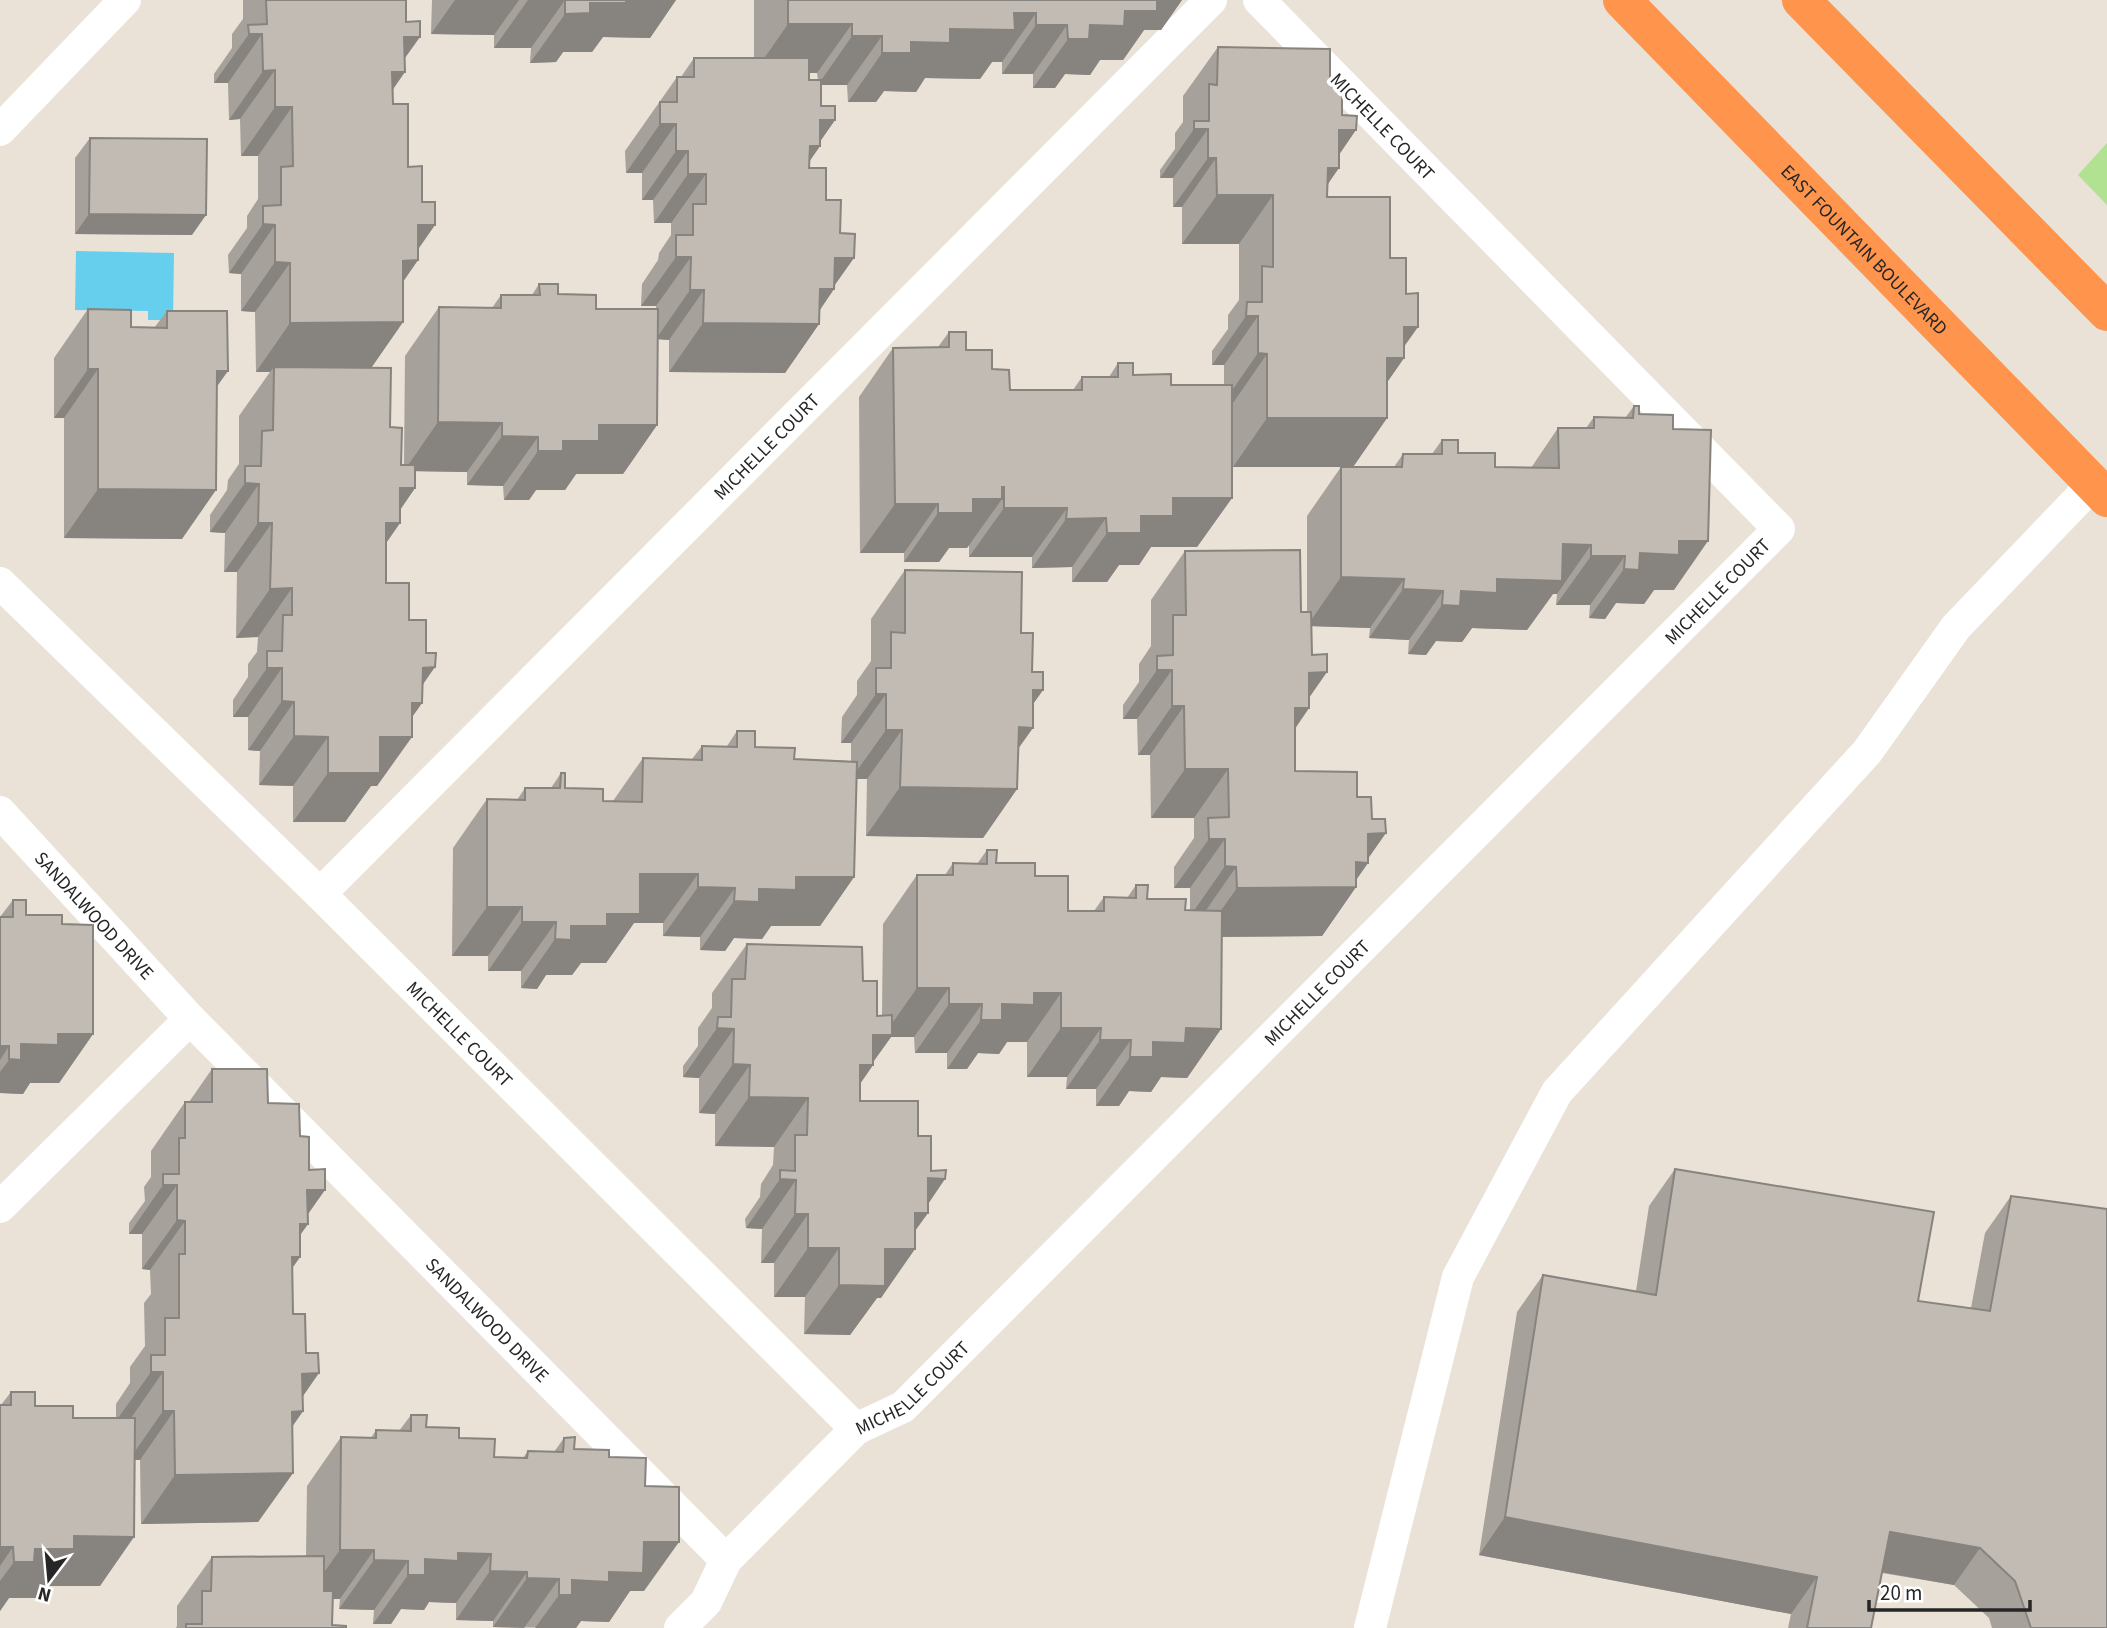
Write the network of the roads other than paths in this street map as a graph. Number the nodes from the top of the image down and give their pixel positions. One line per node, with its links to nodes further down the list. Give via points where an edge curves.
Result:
1 (125, 0): 6 (lane)
2 (1211, 0): 11 (lane, MICHELLE COURT)
3 (1259, 0): 14 (lane, MICHELLE COURT, via 1779,529 903,1407)
4 (1622, 0): 8 (highway, EAST FOUNTAIN BOULEVARD)
5 (1801, 0): 7 (highway)
6 (0, 130)
7 (2107, 312)
8 (2100, 491): 17 (lane, via 1956,627 1867,752 1557,1093 1458,1277)
9 (0, 583): 11 (lane, MICHELLE COURT)
10 (0, 812): 12 (lane, SANDALWOOD DRIVE)
11 (320, 894): 14 (lane, MICHELLE COURT)
12 (190, 1019): 13 (lane); 15 (lane, SANDALWOOD DRIVE)
13 (0, 1207)
14 (856, 1429): 15 (lane)
15 (726, 1560): 16 (lane, via 706,1602)
16 (680, 1628)
17 (1370, 1628)

